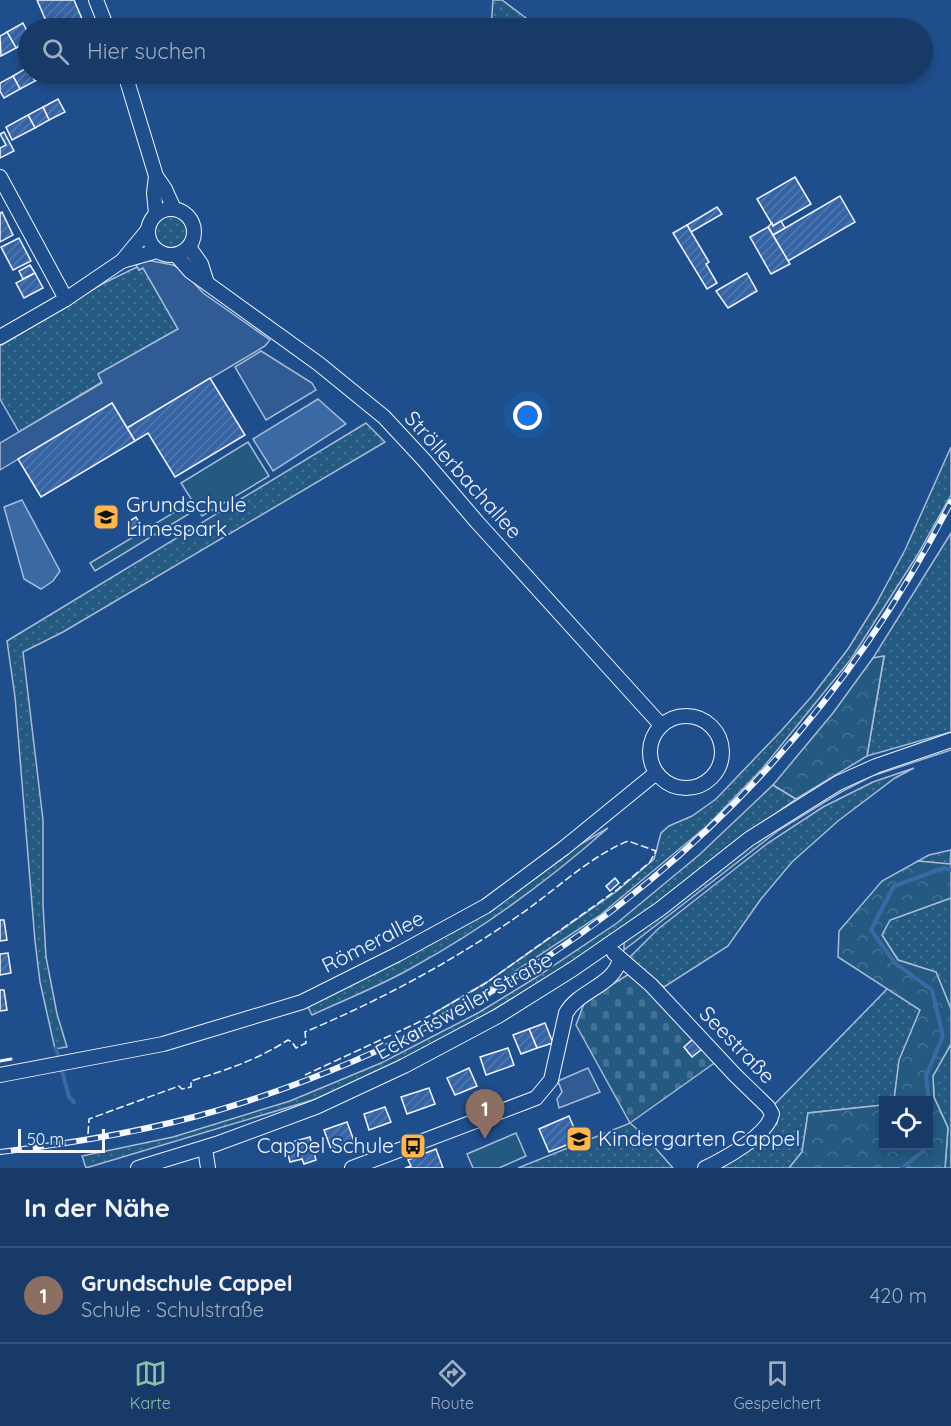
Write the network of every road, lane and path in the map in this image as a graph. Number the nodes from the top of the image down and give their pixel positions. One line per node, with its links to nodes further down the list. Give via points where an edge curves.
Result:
1 (96, 0): 2 (street)
2 (103, 18)
3 (128, 84): 4 (street)
4 (156, 176): 6 (street); 7 (street)
5 (0, 177): 14 (street)
6 (174, 209): 7 (street); 9 (street, via 192,222 194,237)
7 (156, 214): 8 (street)
8 (147, 231): 10 (street); 12 (street)
9 (189, 247): 11 (street); 13 (street, via 201,264)
10 (157, 251): 11 (street); 12 (street)
11 (176, 255): 13 (street, Ströllerbachallee)
12 (122, 261): 14 (street)
13 (207, 283): 16 (street, Ströllerbachallee, via 319,364 384,417)
14 (66, 300): 15 (street)
15 (0, 337)
16 (661, 725): 18 (street, via 651,740 649,752); 18 (street, via 677,716 701,718 718,735 722,759 718,770 700,786 670,784)
17 (951, 740): 19 (street, Eckartsweiler Straße, via 876,765 838,783 749,839 660,909)
18 (656, 773): 21 (street, Römerallee, via 486,906 302,1002 164,1044)
19 (607, 944): 20 (street, Seestraße); 22 (street, Eckartsweiler Straße, via 498,1016 404,1066 341,1096)
20 (620, 959): 25 (street, via 610,978 571,1003 551,1080 536,1098); 26 (street, Seestraße, via 651,985 772,1113 771,1122 751,1140)
21 (0, 1075)
22 (205, 1148): 23 (street, Eckartsweiler Straße); 24 (street)
23 (138, 1168)
24 (208, 1168)
25 (352, 1168)
26 (705, 1168)

